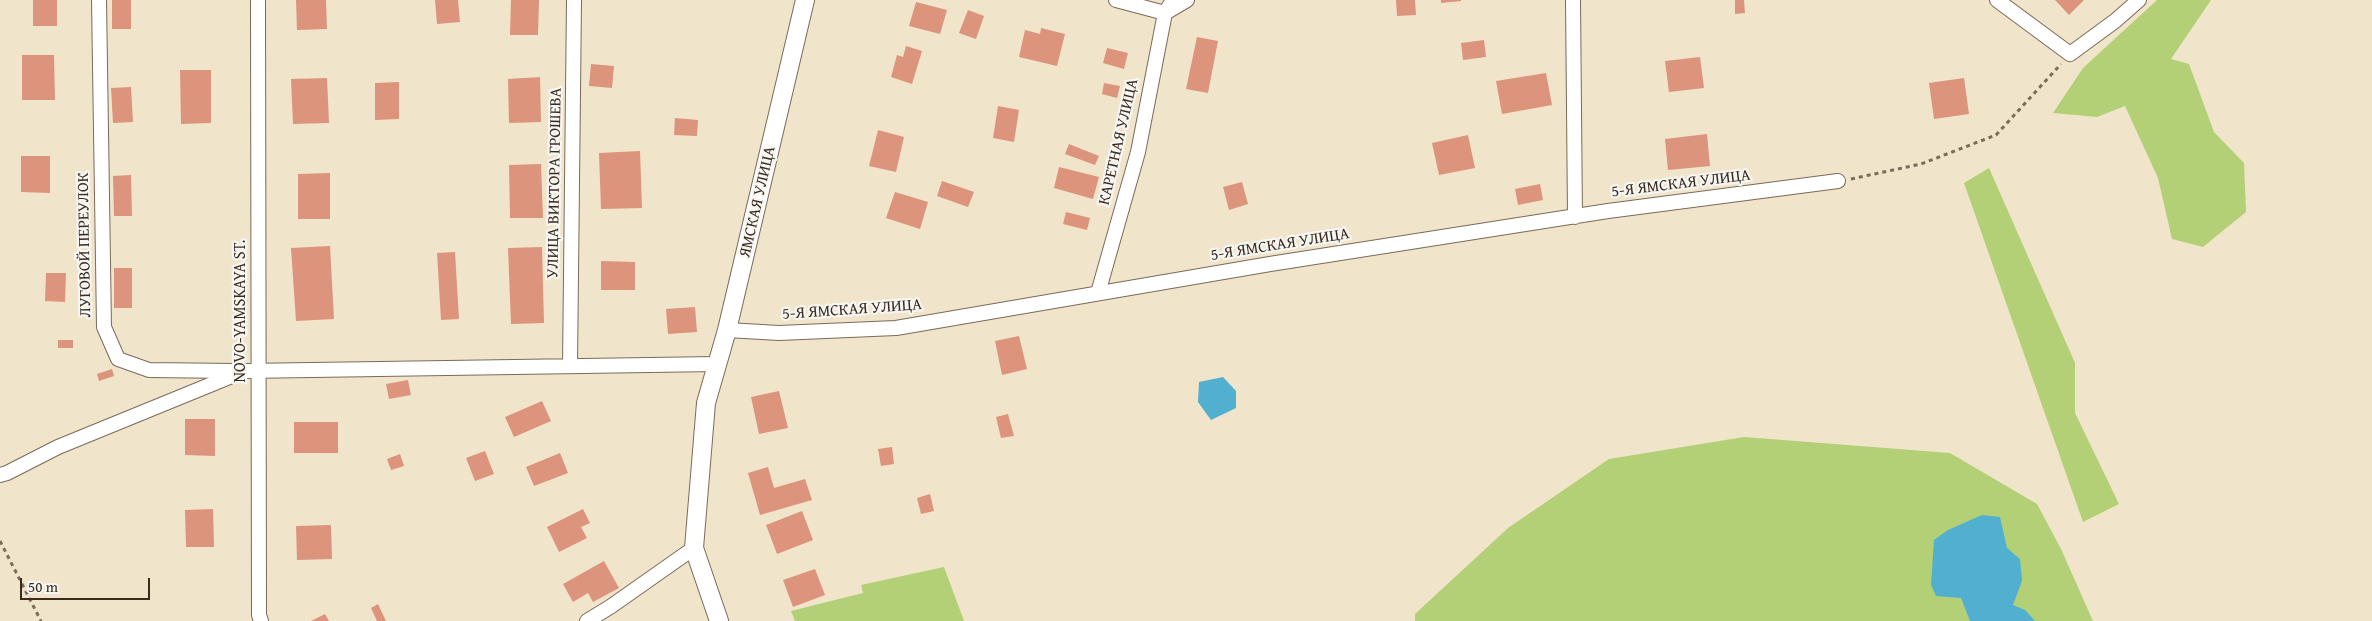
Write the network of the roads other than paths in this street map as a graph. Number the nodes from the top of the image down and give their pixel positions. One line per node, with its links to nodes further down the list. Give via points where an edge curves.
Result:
1 (99, 0): 19 (street, ЛУГОВОЙ ПЕРЕУЛОК, via 104,327 118,359 149,370)
2 (258, 0): 18 (street, NOVO-YAMSKAYA ST.)
3 (574, 0): 17 (street, УЛИЦА ВИКТОРА ГРОШЕВА)
4 (805, 0): 15 (street, ЯМСКАЯ УЛИЦА)
5 (1116, 0): 11 (street)
6 (1173, 0): 11 (street, КАРЕТНАЯ УЛИЦА)
7 (1187, 0): 11 (street)
8 (1573, 0): 13 (street)
9 (1997, 0): 10 (street, via 2070,54)
10 (2139, 0)
11 (1165, 12): 14 (street, КАРЕТНАЯ УЛИЦА, via 1138,152)
12 (1838, 181): 13 (street, 5-Я ЯМСКАЯ УЛИЦА)
13 (1575, 217): 14 (street, 5-Я ЯМСКАЯ УЛИЦА)
14 (1098, 293): 15 (street, 5-Я ЯМСКАЯ УЛИЦА, via 896,328 778,333)
15 (727, 330): 16 (street, ЯМСКАЯ УЛИЦА)
16 (717, 364): 17 (street); 21 (street, ЯМСКАЯ УЛИЦА, via 706,403)
17 (570, 366): 18 (street)
18 (258, 370): 19 (street); 22 (street, NOVO-YAMSKAYA ST.)
19 (244, 371): 20 (street, via 58,447)
20 (0, 475)
21 (694, 548): 23 (street); 24 (street)
22 (261, 621)
23 (587, 621)
24 (718, 621)

